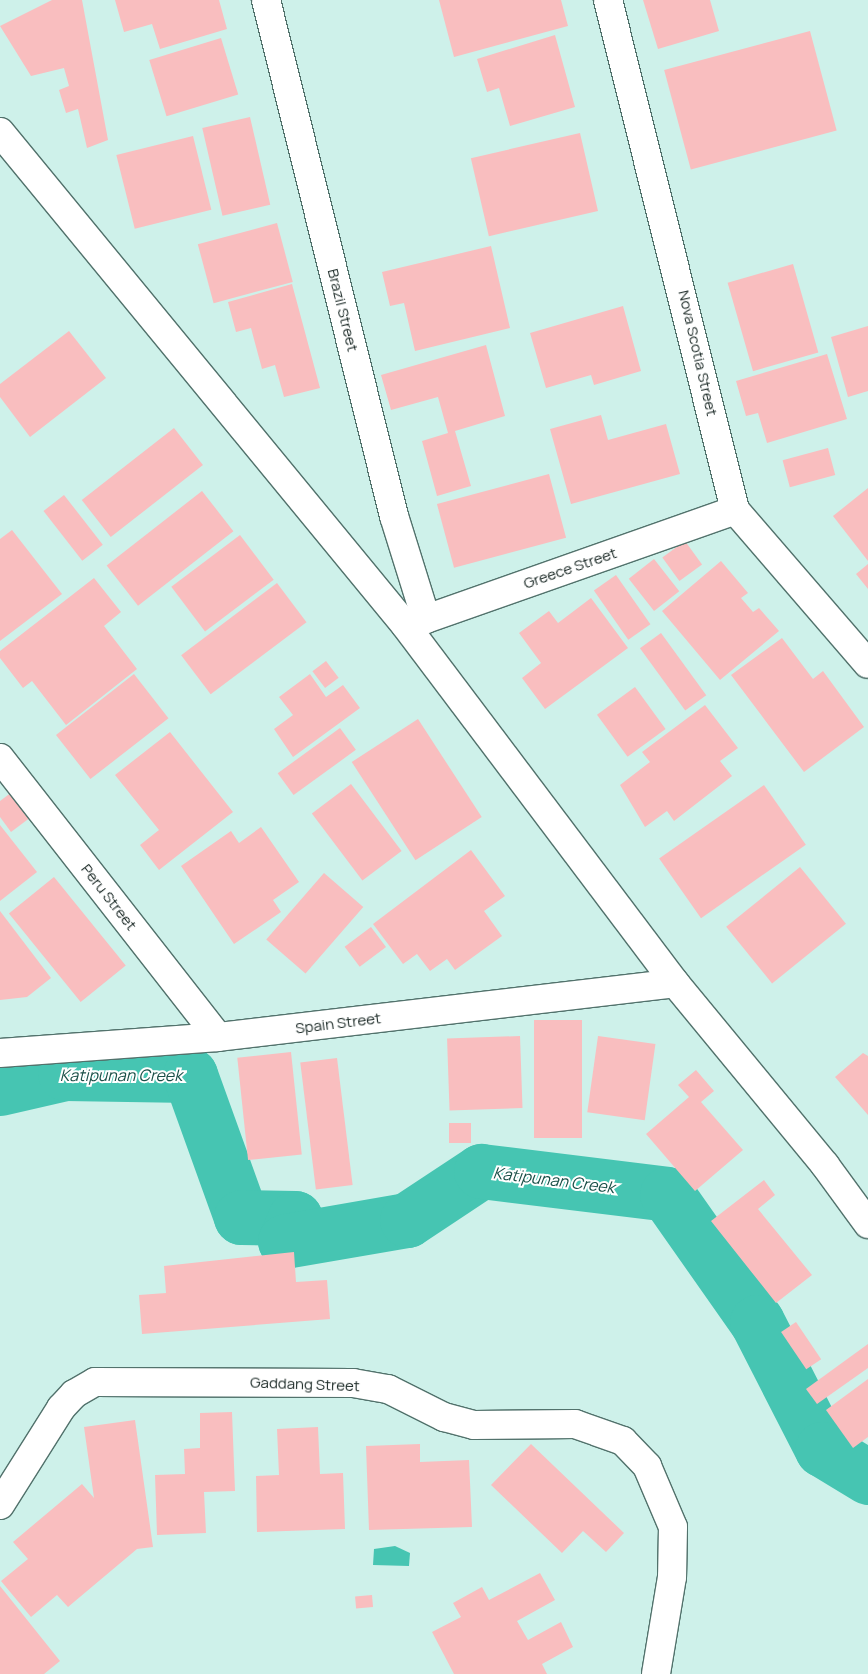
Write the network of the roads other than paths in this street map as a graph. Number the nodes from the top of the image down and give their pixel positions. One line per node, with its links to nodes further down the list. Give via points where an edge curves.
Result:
1 (266, 0): 5 (street, Brazil Street, via 394,516)
2 (608, 0): 4 (street, Nova Scotia Street)
3 (0, 132): 5 (street)
4 (735, 510): 5 (street, Greece Street); 6 (street, Nova Scotia Street)
5 (416, 623): 8 (street)
6 (868, 664)
7 (0, 758): 9 (street, Peru Street)
8 (675, 983): 9 (street, Spain Street); 11 (street, via 825,1165)
9 (218, 1037): 10 (street, Spain Street)
10 (0, 1053)
11 (868, 1224)
12 (0, 1505): 13 (street, Gaddang Street, via 61,1408 74,1394 95,1382 352,1384 388,1390 444,1417 474,1425 575,1424 623,1440 647,1466 673,1527 672,1577)
13 (656, 1674)

